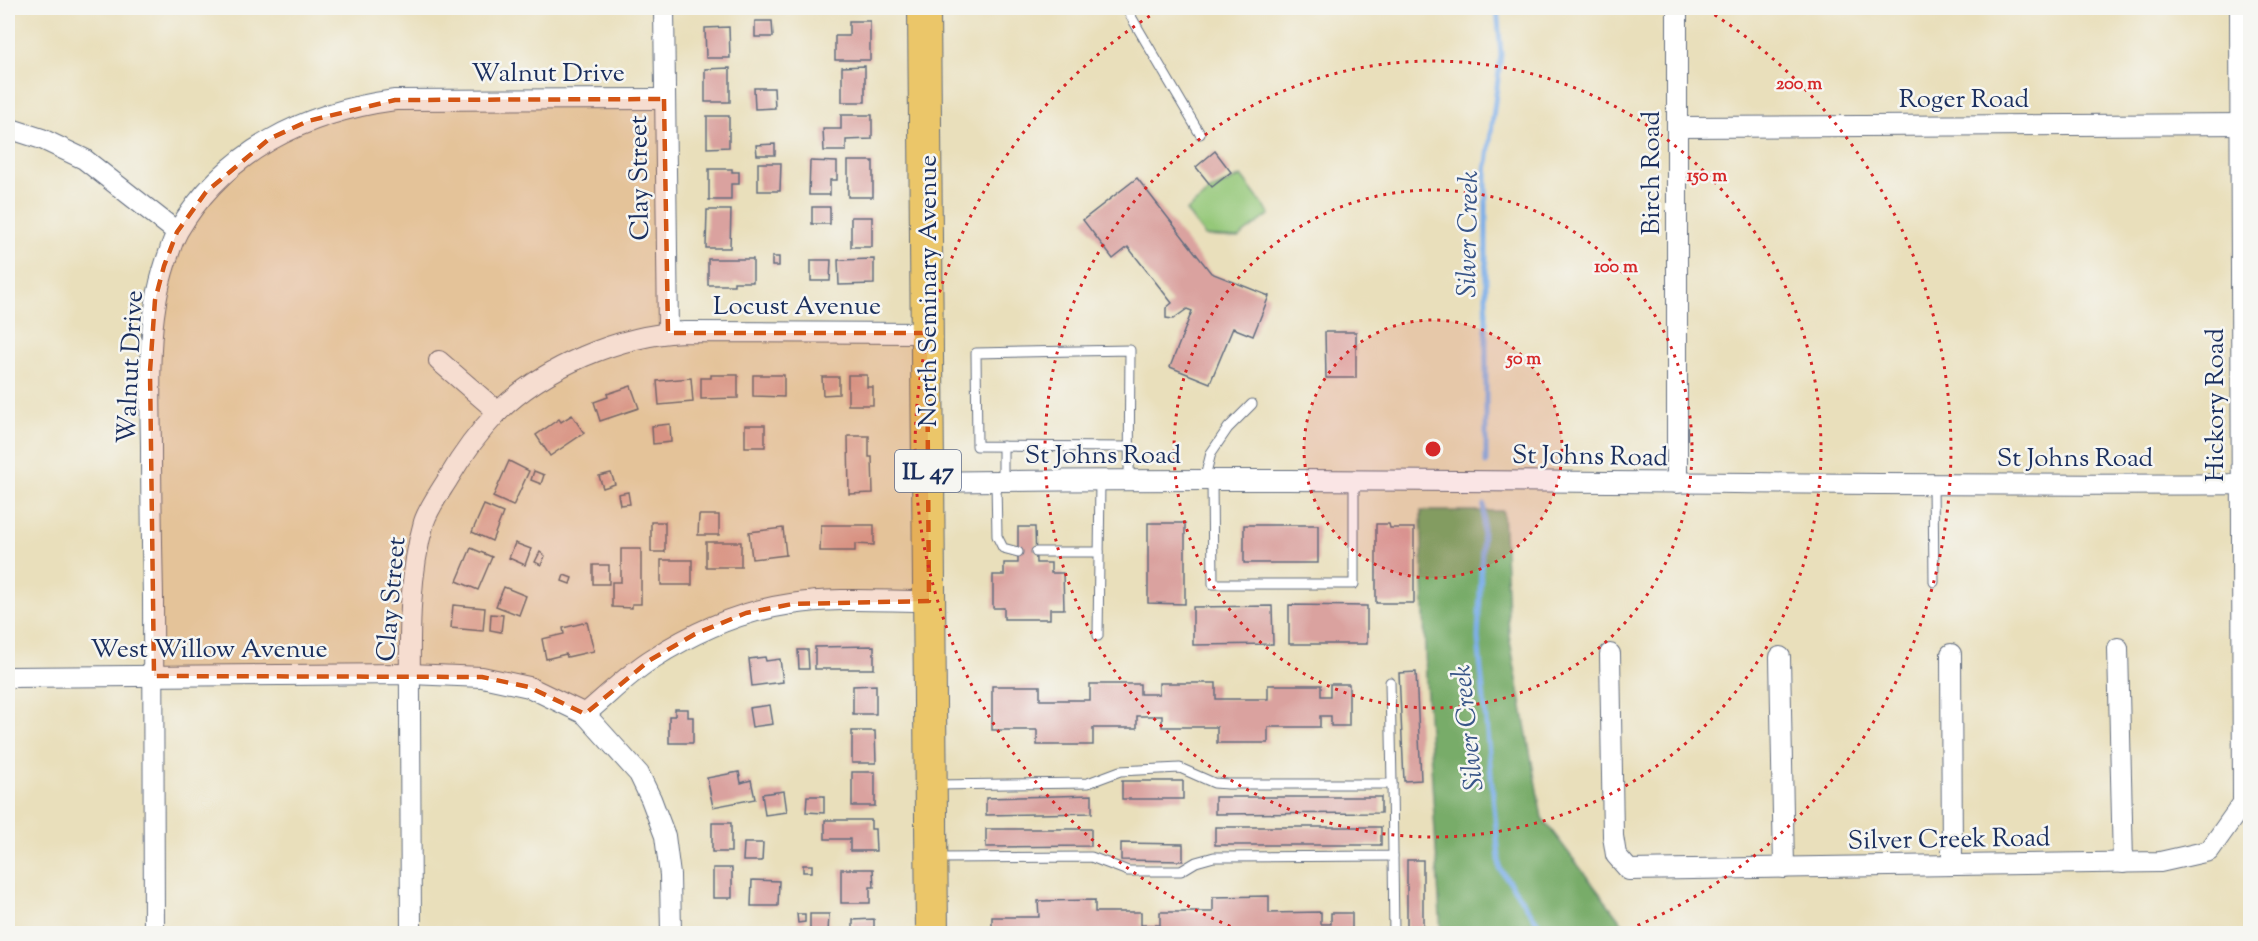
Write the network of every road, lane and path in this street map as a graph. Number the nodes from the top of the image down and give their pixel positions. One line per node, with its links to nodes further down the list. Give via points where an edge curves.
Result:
1 (664, 8): 6 (street, Clay Street)
2 (924, 8): 13 (main road, North Seminary Avenue / IL 47)
3 (1126, 8): 10 (lane)
4 (1677, 8): 8 (street, Birch Road)
5 (2240, 8): 7 (street, Hickory Road)
6 (664, 99): 11 (street, Walnut Drive, via 395,100 360,105 308,121 268,139 206,192); 12 (street, Clay Street)
7 (2245, 124): 8 (street, Roger Road); 27 (street, Hickory Road)
8 (1677, 127): 25 (street, Birch Road)
9 (8, 128): 11 (street, via 84,159)
10 (1200, 134)
11 (177, 232): 41 (street, Walnut Drive, via 155,300 150,371)
12 (668, 333): 13 (street, Locust Avenue); 16 (street, Clay Street, via 602,349 561,367)
13 (927, 333): 22 (main road, North Seminary Avenue / IL 47)
14 (439, 361): 16 (street)
15 (1252, 404): 21 (lane, via 1228,428 1211,453)
16 (498, 412): 39 (street, Clay Street, via 474,440 425,520 414,582)
17 (1003, 446): 18 (lane); 18 (lane, via 977,446 976,353 1130,350); 23 (lane)
18 (1130, 447): 20 (lane)
19 (1354, 479): 21 (street, St Johns Road); 21 (lane, via 1354,584 1213,584); 25 (street, St Johns Road)
20 (1129, 481): 21 (street, St Johns Road); 24 (street, St Johns Road)
21 (1208, 481)
22 (928, 482): 23 (street, St Johns Road); 32 (main road, North Seminary Avenue / IL 47)
23 (999, 482): 24 (street, St Johns Road); 28 (lane, via 997,536 1003,549)
24 (1100, 482): 30 (lane)
25 (1677, 483): 26 (street, St Johns Road)
26 (1933, 484): 27 (street, St Johns Road); 31 (lane)
27 (2246, 484): 33 (street, Hickory Road)
28 (1018, 552)
29 (1036, 552): 30 (lane)
30 (1099, 552): 34 (lane)
31 (1934, 582)
32 (929, 600): 43 (street, via 837,600 746,614 695,634 650,660); 45 (main road, North Seminary Avenue / IL 47)
33 (2246, 624): 46 (street, Hickory Road)
34 (1098, 636)
35 (2118, 648): 49 (street)
36 (1610, 654): 51 (street, Silver Creek Road, via 1616,855 1629,870)
37 (1951, 654): 50 (street)
38 (1780, 657): 51 (street)
39 (410, 674): 41 (street, West Willow Avenue); 43 (street, West Willow Avenue, via 482,677 529,687); 53 (street, Clay Street)
40 (8, 676): 41 (street, West Willow Avenue)
41 (154, 676): 52 (street, Walnut Drive)
42 (1390, 682): 44 (lane)
43 (585, 714): 54 (street, via 639,774 651,799 665,836)
44 (1392, 784): 45 (lane, via 1214,783 1180,768 1120,771 1088,783); 47 (lane)
45 (930, 785): 48 (main road, North Seminary Avenue / IL 47)
46 (2243, 803): 49 (street, Silver Creek Road, via 2209,851 2160,862)
47 (1393, 856): 48 (lane, via 1214,857 1181,871 1128,871 1091,857); 56 (lane)
48 (931, 858): 55 (main road, North Seminary Avenue / IL 47)
49 (2123, 863): 50 (street, Silver Creek Road)
50 (1952, 865): 51 (street, Silver Creek Road)
51 (1784, 868)
52 (154, 933)
53 (411, 933)
54 (670, 933)
55 (932, 933)
56 (1394, 933)

